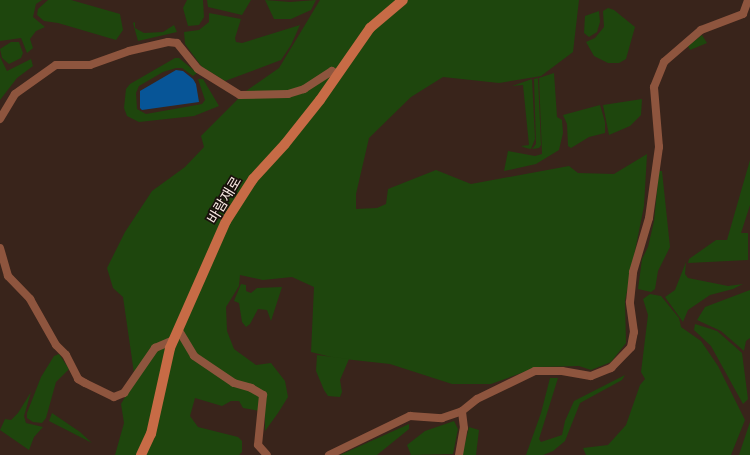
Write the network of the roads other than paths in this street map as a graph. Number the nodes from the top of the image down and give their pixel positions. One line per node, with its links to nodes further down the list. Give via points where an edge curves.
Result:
1 (403, 0): 3 (street, 바람재로, via 370,28)
2 (748, 0): 8 (street, via 743,14 701,30 664,62 654,87 659,147 649,218 633,272 630,302 634,332 631,347 611,368 591,376 562,371 535,371 477,399)
3 (337, 74): 4 (street, via 332,71 304,88 288,94 240,95 198,69 177,43 168,42 90,64 56,64 15,94); 6 (street, 바람재로, via 286,144 253,179 226,221)
4 (0, 119)
5 (0, 248): 7 (street, via 8,276 30,299 78,379 114,397 124,394 156,348)
6 (178, 329): 7 (street, 바람재로); 10 (street, via 194,356 234,383 263,395 258,445)
7 (174, 340): 9 (street, 바람재로, via 162,378 151,434)
8 (462, 411): 11 (street, via 442,418 410,416); 12 (street, via 464,428)
9 (140, 455)
10 (267, 455)
11 (328, 455)
12 (459, 455)

